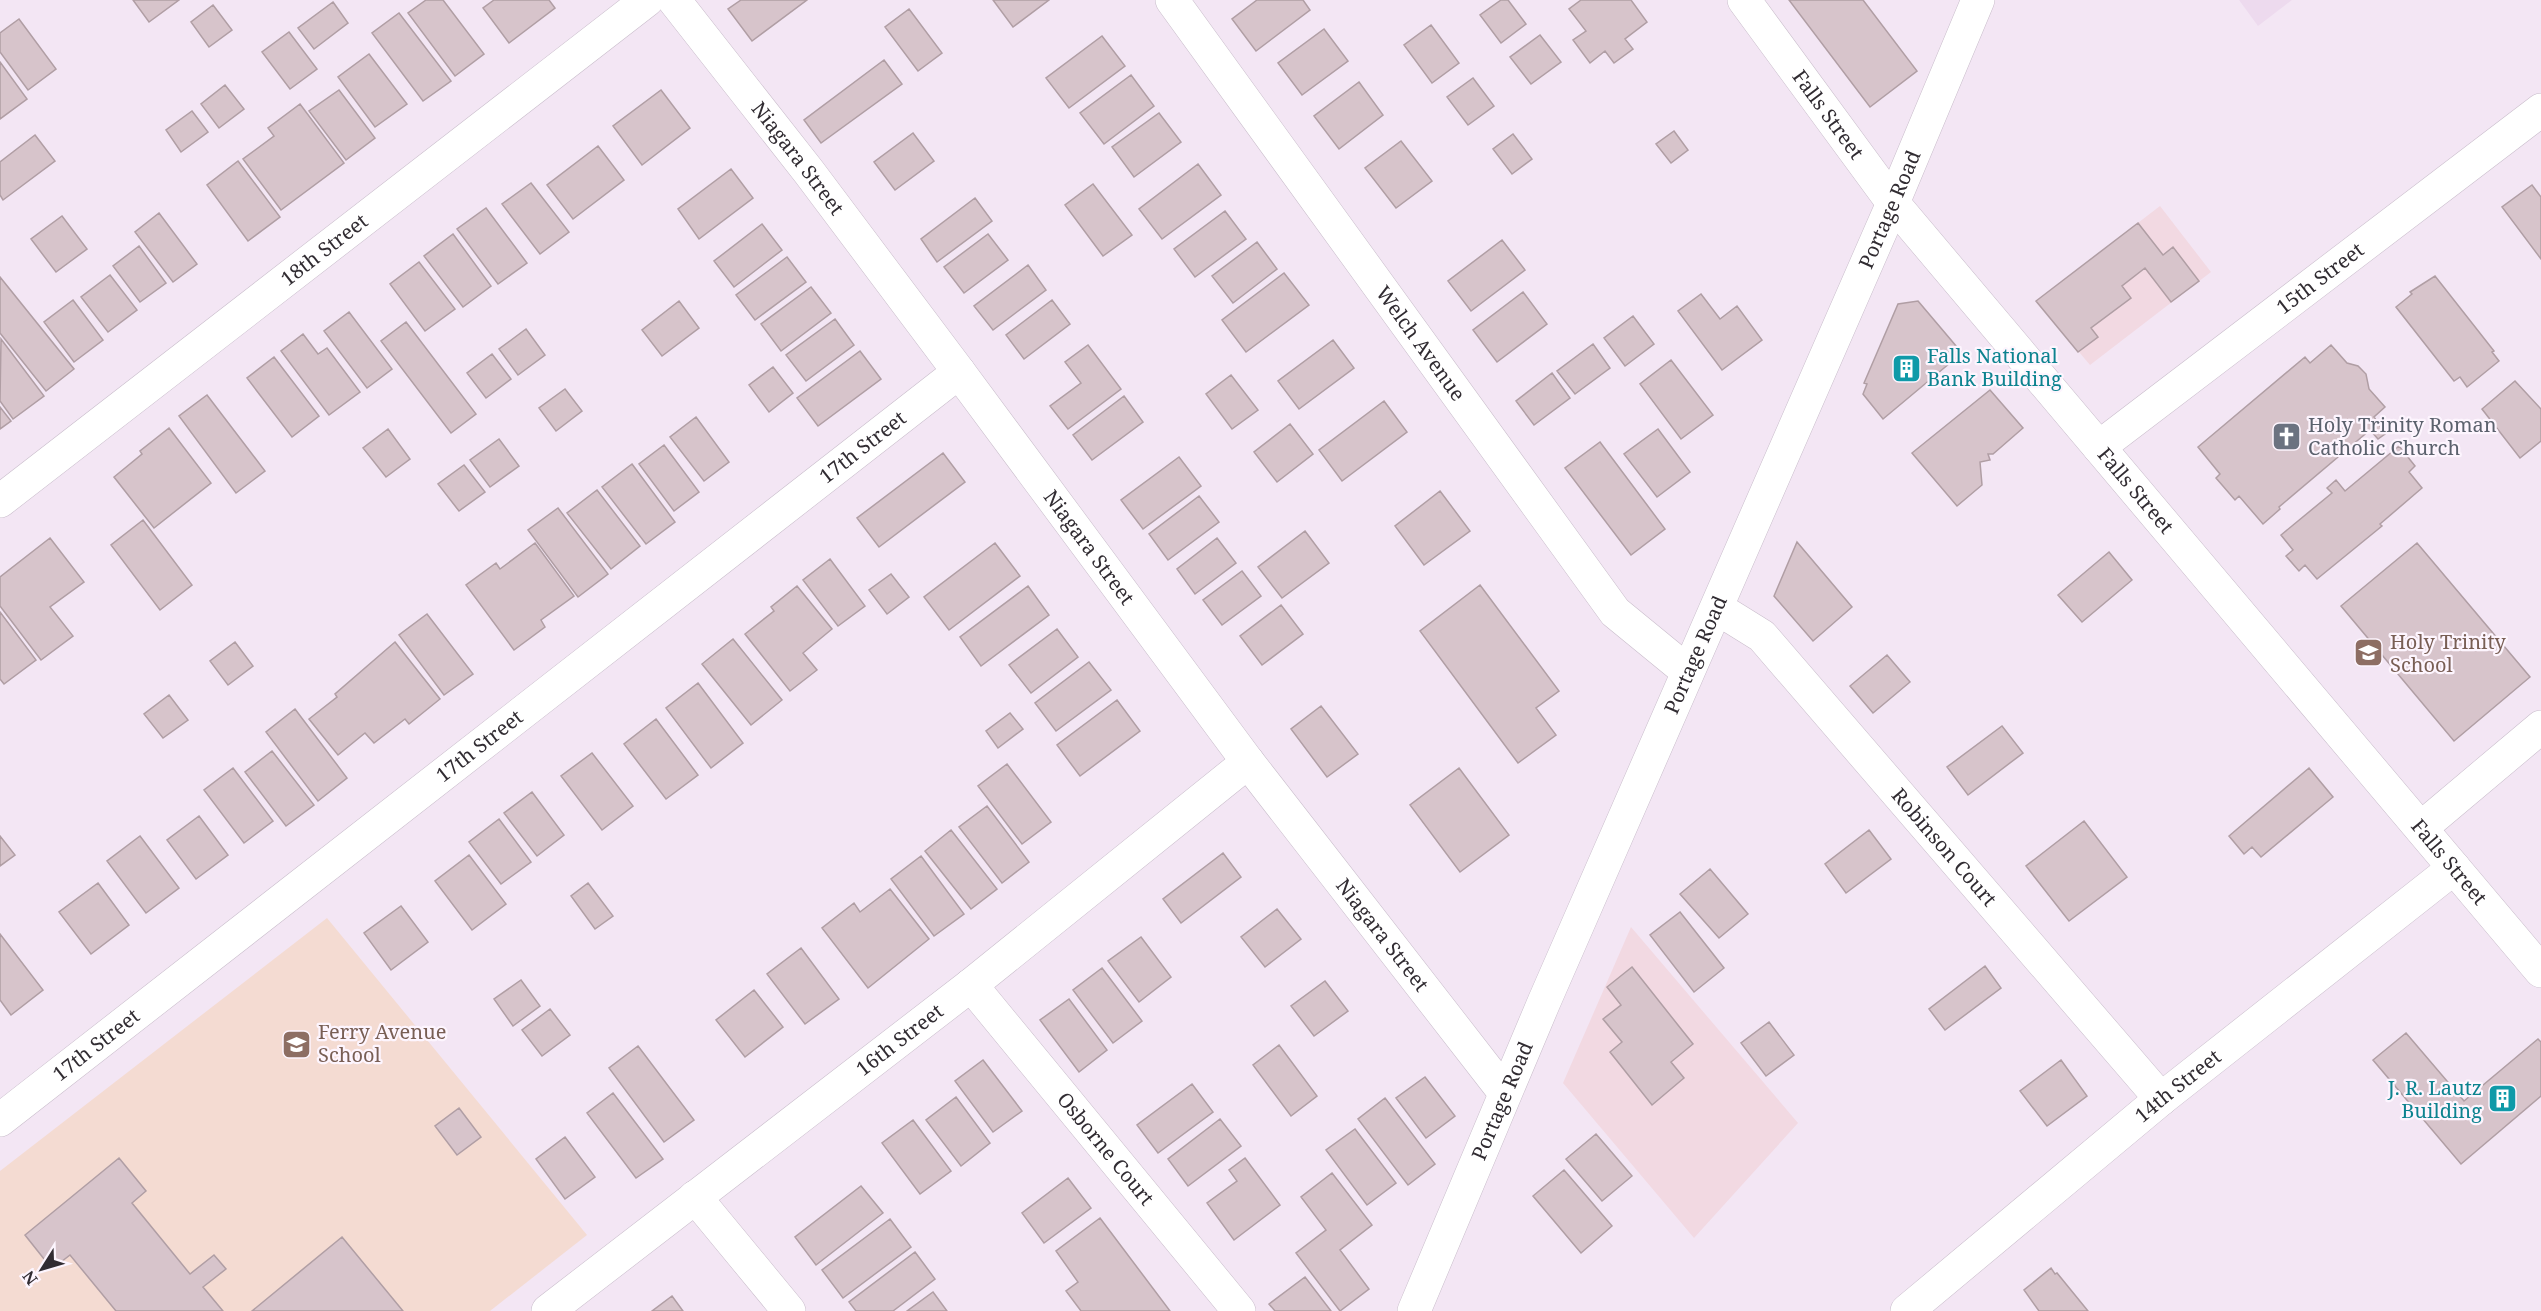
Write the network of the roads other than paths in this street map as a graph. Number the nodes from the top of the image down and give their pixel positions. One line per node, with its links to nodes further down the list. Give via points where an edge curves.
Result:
1 (647, 0): 10 (street, 18th Street)
2 (674, 0): 8 (street, Niagara Street)
3 (1172, 0): 12 (street, Welch Avenue, via 1615,612)
4 (1744, 0): 7 (street, Falls Street)
5 (1977, 0): 7 (street, Portage Road)
6 (2541, 110): 9 (street, 15th Street)
7 (1893, 203): 9 (street, Falls Street); 11 (street, Portage Road)
8 (959, 372): 14 (street, Niagara Street); 21 (street, 17th Street)
9 (2099, 447): 15 (street, Falls Street)
10 (0, 501)
11 (1717, 608): 12 (street, Portage Road); 20 (street, Robinson Court, via 1762,636)
12 (1686, 671): 19 (street, Portage Road)
13 (2541, 727): 15 (street)
14 (1248, 762): 18 (street, 16th Street); 19 (street, Niagara Street)
15 (2421, 828): 16 (street, Falls Street)
16 (2454, 868): 17 (street, Falls Street); 20 (street, 14th Street)
17 (2541, 971)
18 (971, 985): 22 (street, 16th Street); 25 (street, Osborne Court)
19 (1505, 1093): 26 (street, Portage Road)
20 (2161, 1099): 27 (street, 14th Street)
21 (0, 1120)
22 (695, 1197): 23 (street, 16th Street); 24 (street)
23 (548, 1311)
24 (789, 1311)
25 (1239, 1311)
26 (1414, 1311)
27 (1907, 1311)

